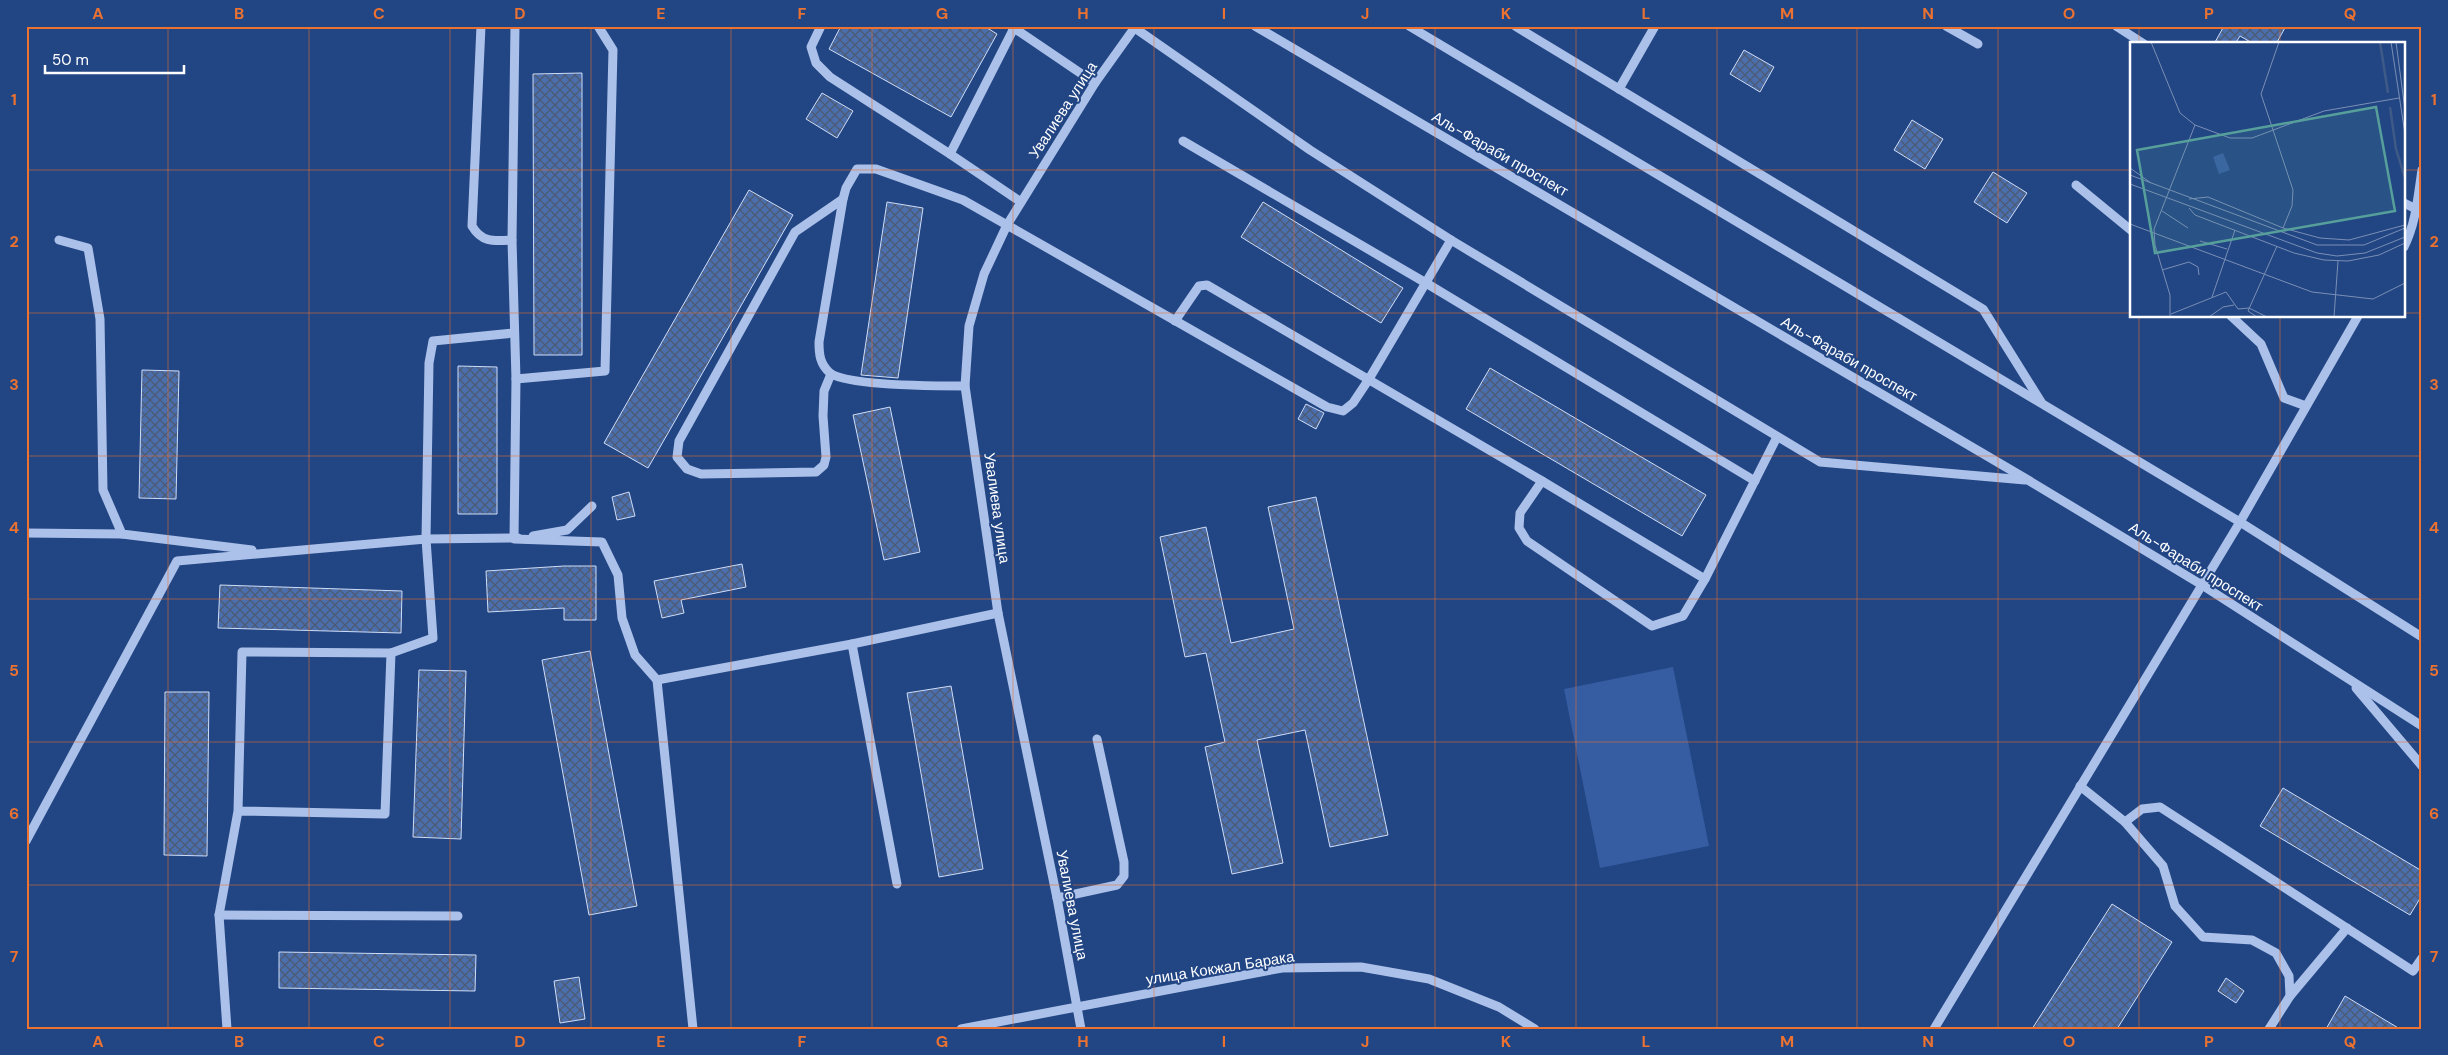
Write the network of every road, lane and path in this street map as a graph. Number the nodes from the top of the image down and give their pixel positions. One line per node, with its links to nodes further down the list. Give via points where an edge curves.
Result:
1 (481, 26): 28 (street, via 472,226 478,236 487,241)
2 (516, 26): 28 (street)
3 (598, 26): 37 (street, via 613,50 605,371)
4 (821, 26): 18 (street, via 811,47 816,63 830,78)
5 (1255, 26): 43 (street, Аль-Фараби проспект)
6 (1409, 26): 40 (street)
7 (1515, 26): 16 (street)
8 (1655, 26): 16 (street)
9 (1946, 26): 14 (street)
10 (2116, 26): 13 (street)
11 (1012, 27): 15 (street); 18 (street)
12 (1133, 27): 15 (street, Увалиева улица); 29 (street, via 1310,150)
13 (2141, 42)
14 (1978, 44)
15 (1095, 83): 22 (street, Увалиева улица)
16 (1619, 89): 40 (street, via 1983,309)
17 (1183, 141): 31 (street)
18 (950, 154): 22 (street)
19 (2422, 170): 24 (street)
20 (2076, 185): 26 (street)
21 (843, 199): 25 (street, via 857,170 876,169 963,200); 36 (street, via 819,342 819,360); 36 (street, via 795,232 678,441 676,457 687,469 701,474 816,472 824,465 826,457 824,391)
22 (1021, 202): 25 (street, Увалиева улица)
23 (2406, 204): 24 (street)
24 (2419, 211): 30 (street)
25 (1006, 225): 34 (street); 39 (street, Увалиева улица, via 984,274 969,326)
26 (2130, 229)
27 (59, 240): 49 (street, via 88,248 100,319 103,490)
28 (512, 240): 35 (street)
29 (1451, 240): 31 (street); 42 (street)
30 (2406, 243)
31 (1426, 282): 38 (street); 45 (street)
32 (2233, 318): 41 (street, via 2261,344 2284,398)
33 (2357, 318): 41 (street)
34 (1175, 321): 38 (street, via 1327,407 1343,411 1353,403); 38 (street, via 1198,286 1207,285)
35 (514, 333): 37 (street); 50 (street, via 433,341 429,363)
36 (831, 374): 39 (street, via 918,386)
37 (516, 379): 51 (street)
38 (1369, 379): 44 (street)
39 (965, 386): 55 (street, Увалиева улица)
40 (2042, 404): 47 (street)
41 (2306, 406): 47 (street)
42 (1777, 437): 43 (street, via 1820,462); 45 (street)
43 (2028, 480): 54 (street, Аль-Фараби проспект)
44 (1542, 481): 53 (street); 53 (street, via 1520,513 1518,528 1527,541 1652,626 1682,616)
45 (1755, 481): 53 (street)
46 (592, 506): 51 (street, via 567,530)
47 (2240, 522): 54 (street); 56 (street)
48 (26, 533): 49 (street)
49 (122, 534): 52 (street)
50 (426, 539): 51 (street); 52 (street); 58 (street, via 433,638)
51 (514, 539): 59 (street, via 602,542 618,575 622,618 635,655)
52 (270, 553): 67 (street, via 177,561)
53 (1705, 579)
54 (2202, 585): 60 (street, Аль-Фараби проспект); 64 (street)
55 (998, 613): 57 (street); 69 (street, Увалиева улица)
56 (2422, 637)
57 (852, 644): 59 (street); 68 (street)
58 (391, 653): 65 (street, via 242,652); 65 (street, via 385,814)
59 (657, 680): 79 (street)
60 (2351, 682): 61 (street, Аль-Фараби проспект); 63 (street)
61 (2422, 726)
62 (1097, 739): 69 (street, via 1124,862 1124,876 1117,884)
63 (2422, 766)
64 (2080, 786): 66 (street); 83 (street)
65 (238, 811): 70 (street)
66 (2125, 822): 72 (street, via 2142,809 2160,807); 76 (street, via 2163,866 2175,906 2202,937 2252,940 2276,953 2289,976)
67 (26, 841)
68 (897, 884)
69 (1058, 898): 77 (street, Увалиева улица)
70 (220, 915): 71 (street); 78 (street)
71 (458, 916)
72 (2347, 928): 74 (street); 76 (street)
73 (2422, 958): 74 (street)
74 (2414, 971): 75 (street)
75 (2422, 977)
76 (2290, 996): 84 (street)
77 (1076, 1006): 80 (street, улица Кокжал Барака); 81 (street, Увалиева улица); 82 (street, улица Кокжал Барака, via 1282,968 1361,967 1429,979 1499,1006)
78 (227, 1029)
79 (692, 1029)
80 (961, 1029)
81 (1081, 1029)
82 (1534, 1029)
83 (1934, 1029)
84 (2269, 1029)

